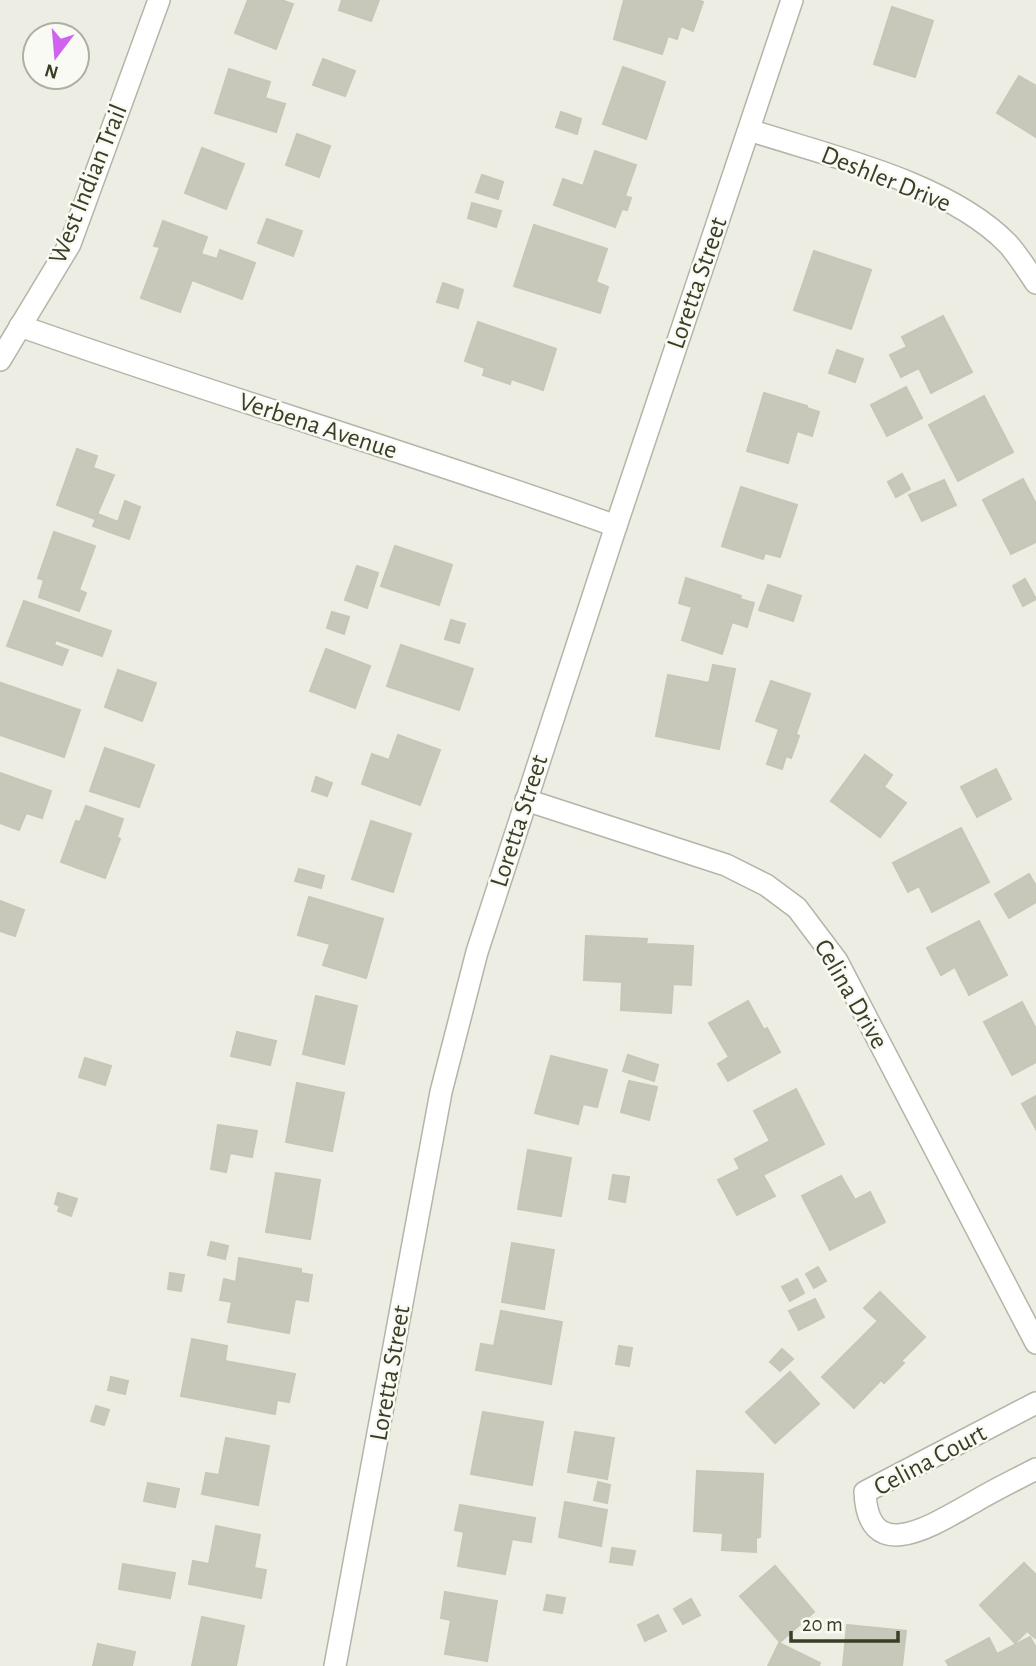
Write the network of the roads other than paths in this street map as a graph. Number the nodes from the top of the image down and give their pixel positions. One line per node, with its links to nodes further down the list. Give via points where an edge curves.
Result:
1 (159, 0): 5 (street, West Indian Trail, via 70,244)
2 (792, 0): 3 (street, Loretta Street)
3 (748, 130): 4 (street, Deshler Drive, via 880,172 956,206 1008,244); 7 (street, Loretta Street)
4 (1036, 283)
5 (20, 326): 6 (street, West Indian Trail); 7 (street, Verbena Avenue)
6 (0, 360)
7 (616, 526): 8 (street, Loretta Street)
8 (526, 800): 9 (street, Celina Drive, via 726,865 766,885 797,908 837,961); 12 (street, Loretta Street, via 477,953 441,1092)
9 (1036, 1343)
10 (1036, 1404): 11 (street, Celina Court, via 865,1492 866,1508 872,1524 899,1536 930,1526)
11 (1036, 1469)
12 (335, 1666)

